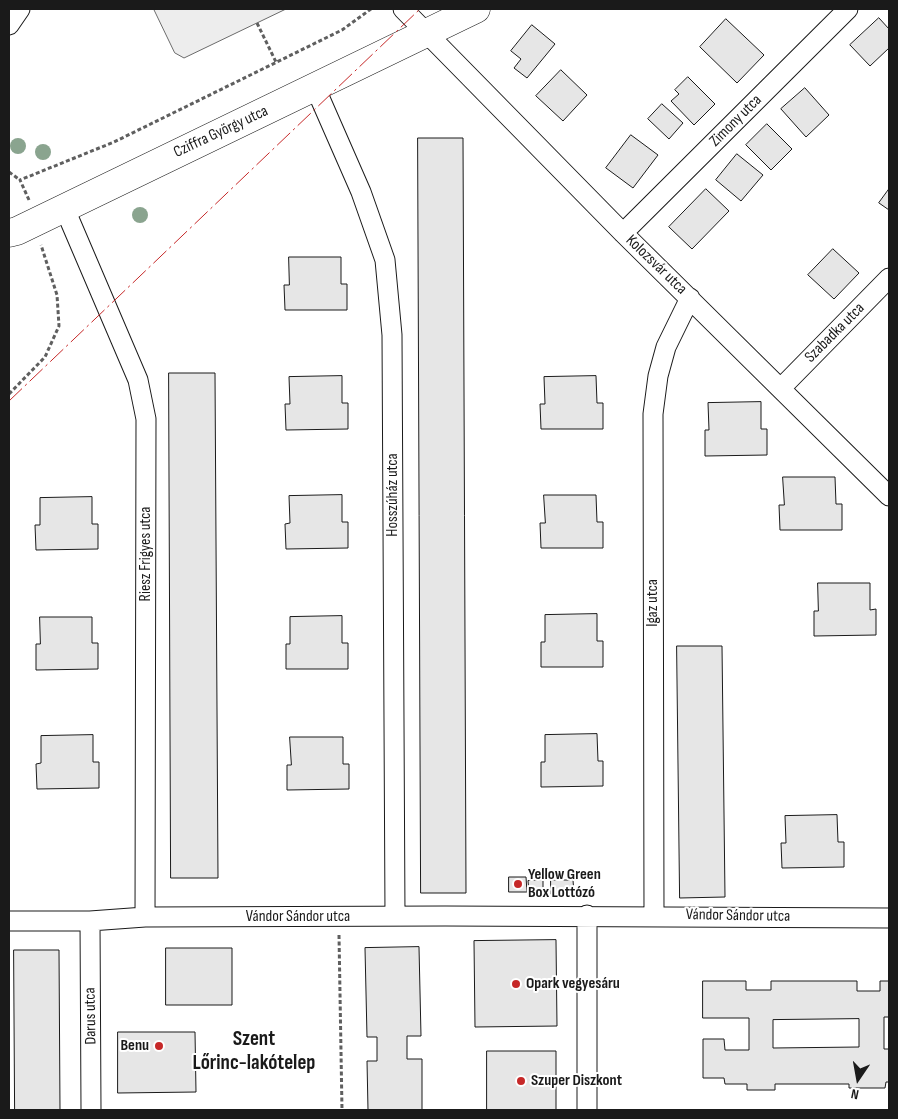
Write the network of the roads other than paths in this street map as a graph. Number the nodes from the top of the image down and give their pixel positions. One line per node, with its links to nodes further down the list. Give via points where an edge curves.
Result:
1 (20, 9): 5 (street)
2 (403, 9): 6 (street, Kolozsvár utca)
3 (476, 9): 6 (main road, Cziffra György utca)
4 (848, 9): 9 (street, Zimony utca)
5 (9, 25)
6 (426, 33): 7 (main road, Cziffra György utca); 9 (street, Kolozsvár utca)
7 (315, 87): 8 (main road, Cziffra György utca); 17 (street, Hosszúház utca, via 361,192 384,260 392,335)
8 (64, 207): 10 (main road, Cziffra György utca); 18 (street, Riesz Frigyes utca, via 138,380 146,418)
9 (623, 233): 12 (street, Kolozsvár utca)
10 (12, 235)
11 (889, 278): 13 (street, Szabadka utca)
12 (690, 298): 13 (street, Kolozsvár utca); 16 (street, Igaz utca, via 666,347 653,414)
13 (781, 388): 14 (street, Kolozsvár utca)
14 (889, 496)
15 (587, 915): 16 (street, Vándor Sándor utca); 17 (street, Vándor Sándor utca); 23 (street)
16 (654, 915): 19 (street, Vándor Sándor utca)
17 (395, 916): 18 (street, Vándor Sándor utca)
18 (145, 917): 21 (street, Vándor Sándor utca)
19 (889, 918)
20 (9, 921): 21 (street, Vándor Sándor utca)
21 (90, 921): 22 (street, Darus utca)
22 (91, 1110)
23 (587, 1110)

